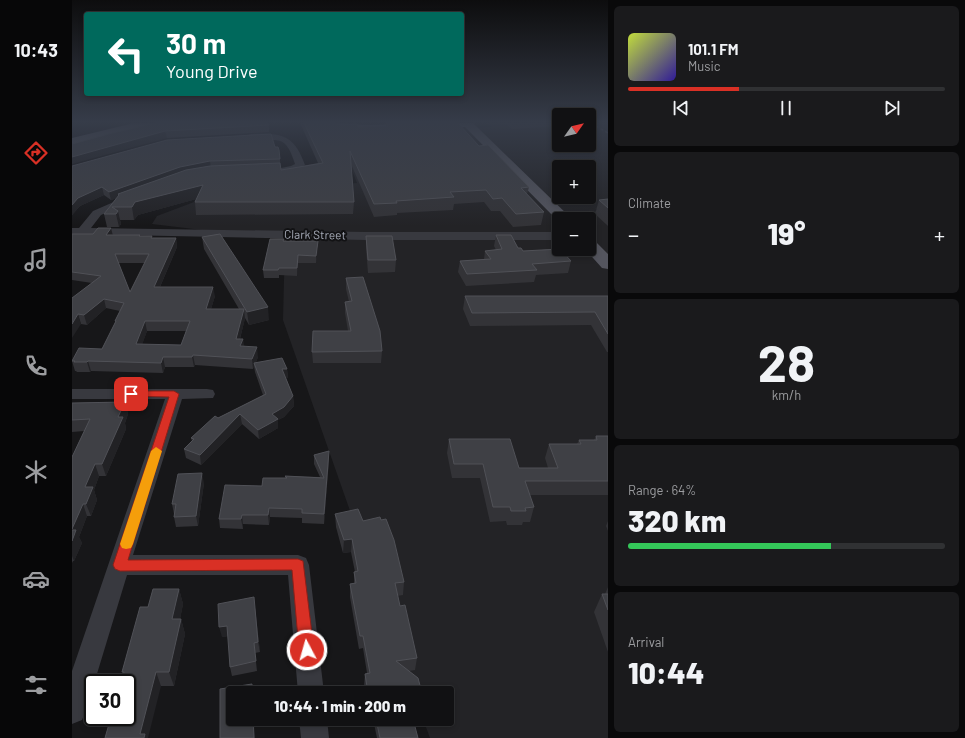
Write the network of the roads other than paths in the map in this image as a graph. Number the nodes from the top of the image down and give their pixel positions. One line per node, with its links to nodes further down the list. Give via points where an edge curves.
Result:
1 (296, 157): 3 (street, via 299,166 291,170)
2 (502, 157): 5 (main road)
3 (270, 171)
4 (138, 195): 6 (street, via 102,209)
5 (557, 212)
6 (76, 231): 7 (street, Clark Street)
7 (552, 236)
8 (596, 251): 9 (main road)
9 (608, 264)
10 (72, 394): 11 (street)
11 (174, 394): 12 (street); 13 (street)
12 (207, 394)
13 (120, 565): 14 (street, via 298,565); 15 (street)
14 (310, 686)
15 (72, 710)
16 (314, 726): 17 (street)
17 (315, 738)

